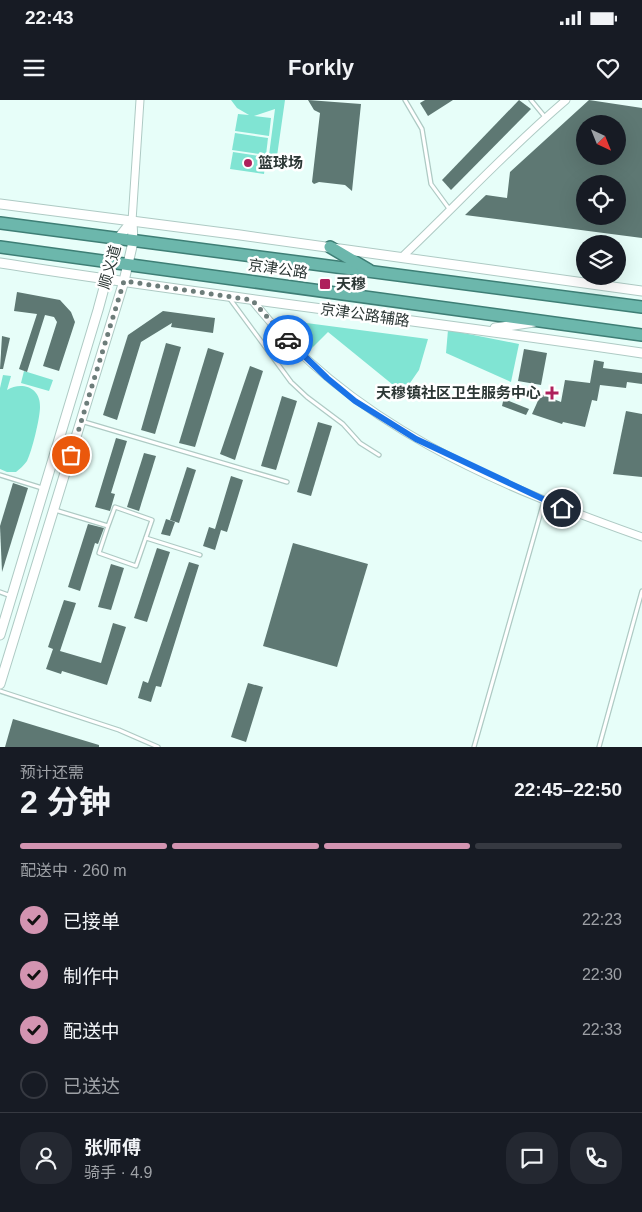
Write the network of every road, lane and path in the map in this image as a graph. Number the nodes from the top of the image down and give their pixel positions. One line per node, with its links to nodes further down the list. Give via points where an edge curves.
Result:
1 (140, 100): 8 (street)
2 (405, 100): 7 (lane, via 422,129 431,184)
3 (531, 100): 5 (lane)
4 (566, 100): 5 (street)
5 (545, 118): 7 (street, via 492,166)
6 (0, 204): 8 (street)
7 (450, 211): 14 (street)
8 (132, 221): 10 (street, 顺义道); 11 (street, 顺义道); 13 (street)
9 (0, 223): 10 (highway, 京津公路)
10 (117, 240): 11 (highway, 京津公路); 16 (street, 顺义道)
11 (133, 242): 17 (street, 顺义道); 18 (highway, 京津公路)
12 (0, 247): 16 (highway, 京津公路)
13 (330, 247): 14 (street); 18 (highway)
14 (402, 257): 21 (street)
15 (0, 263): 19 (street, 京津公路辅路)
16 (110, 264): 17 (highway, 京津公路); 19 (street, 顺义道)
17 (128, 266): 20 (street, 顺义道); 25 (highway, 京津公路)
18 (375, 273): 24 (highway, 京津公路)
19 (106, 278): 20 (street, 京津公路辅路); 33 (street, 顺义道)
20 (124, 281): 22 (street, 京津公路辅路); 29 (street, 顺义道)
21 (642, 291)
22 (228, 297): 23 (street, 京津公路辅路); 30 (lane, via 291,382 343,424 360,443)
23 (252, 300): 26 (street, 京津公路辅路); 35 (street, via 295,347 355,401 416,439)
24 (642, 308)
25 (545, 321): 26 (street); 27 (highway, 京津公路)
26 (468, 329): 28 (street, 京津公路辅路)
27 (642, 334)
28 (642, 353)
29 (81, 421): 32 (lane); 34 (street, 顺义道)
30 (380, 455)
31 (0, 475): 33 (lane)
32 (287, 482)
33 (45, 486): 34 (street); 43 (street, 顺义道)
34 (60, 488): 36 (street, 顺义道)
35 (544, 501): 38 (street); 48 (lane)
36 (55, 509): 37 (lane); 45 (street, 顺义道)
37 (108, 526): 39 (lane, via 115,507 152,520); 39 (lane, via 99,553 136,566)
38 (642, 537)
39 (146, 538): 40 (lane)
40 (200, 555)
41 (642, 591): 49 (lane)
42 (0, 592): 43 (lane)
43 (12, 596): 44 (street, 顺义道)
44 (0, 635)
45 (0, 684)
46 (0, 691): 47 (lane, via 119,730)
47 (158, 747)
48 (474, 747)
49 (599, 747)

